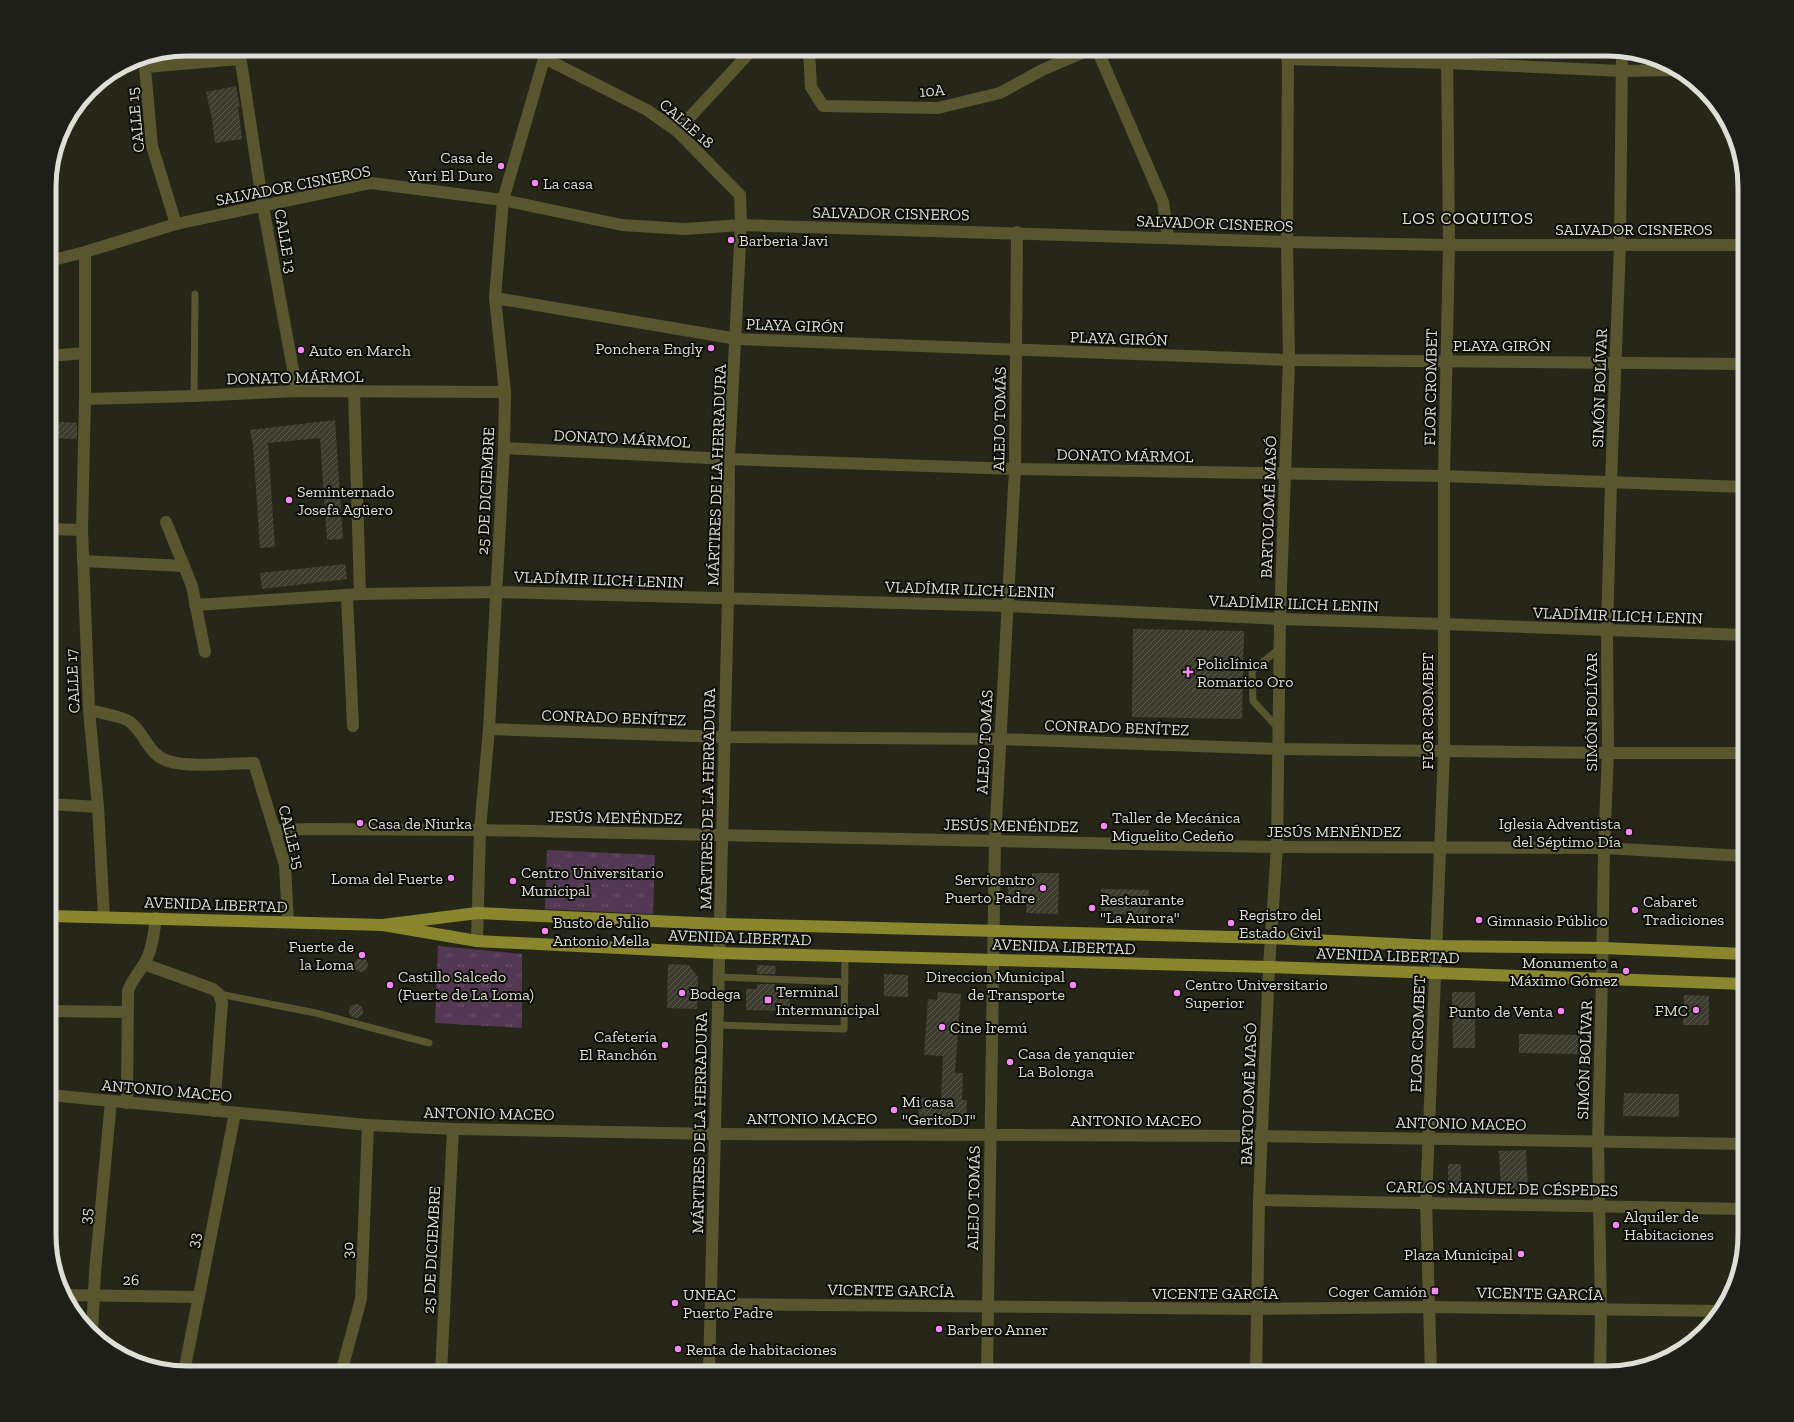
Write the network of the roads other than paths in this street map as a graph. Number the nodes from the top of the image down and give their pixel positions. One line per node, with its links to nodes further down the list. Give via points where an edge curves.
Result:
1 (216, 56): 13 (street)
2 (239, 56): 20 (street, CALLE 13)
3 (542, 56): 19 (street, 25 DE DICIEMBRE)
4 (550, 56): 18 (street, CALLE 18, via 647,110)
5 (747, 56): 18 (street)
6 (809, 56): 7 (street, 10A, via 811,87 823,106 938,108 1000,94 1042,70)
7 (1075, 56)
8 (1100, 56): 24 (street, via 1163,202)
9 (1287, 56): 25 (street, BARTOLOMÉ MASÓ)
10 (1323, 56): 15 (street)
11 (1447, 56): 15 (street, FLOR CROMBET)
12 (1622, 57): 17 (street, SIMÓN BOLÍVAR)
13 (151, 61)
14 (145, 62): 21 (street, CALLE 15, via 152,146)
15 (1447, 63): 17 (street); 27 (street, FLOR CROMBET)
16 (1665, 70): 17 (street)
17 (1622, 71): 26 (street, SIMÓN BOLÍVAR)
18 (677, 132): 22 (street, CALLE 18, via 740,195)
19 (503, 200): 20 (street, SALVADOR CISNEROS, via 371,183); 22 (street, SALVADOR CISNEROS, via 622,225 685,229); 32 (street, 25 DE DICIEMBRE)
20 (263, 206): 21 (street, SALVADOR CISNEROS); 41 (street, CALLE 13)
21 (176, 224): 29 (street, SALVADOR CISNEROS)
22 (741, 225): 23 (street, SALVADOR CISNEROS); 33 (street, MÁRTIRES DE LA HERRADURA)
23 (1017, 232): 24 (street, SALVADOR CISNEROS); 34 (street, ALEJO TOMÁS)
24 (1168, 237): 25 (street, SALVADOR CISNEROS)
25 (1287, 242): 27 (street, SALVADOR CISNEROS); 37 (street, BARTOLOMÉ MASÓ)
26 (1620, 244): 27 (street, SALVADOR CISNEROS); 28 (street, SALVADOR CISNEROS); 39 (street, SIMÓN BOLÍVAR)
27 (1449, 245): 38 (street, FLOR CROMBET)
28 (1738, 245)
29 (85, 252): 30 (street, SALVADOR CISNEROS); 35 (street, CALLE 17)
30 (56, 258)
31 (196, 294): 44 (lane)
32 (495, 298): 33 (street, PLAYA GIRÓN); 43 (street, 25 DE DICIEMBRE)
33 (737, 339): 34 (street, PLAYA GIRÓN); 47 (street, MÁRTIRES DE LA HERRADURA)
34 (1016, 350): 37 (street, PLAYA GIRÓN); 48 (street, ALEJO TOMÁS)
35 (85, 353): 36 (street); 45 (street, CALLE 17)
36 (56, 355)
37 (1289, 360): 38 (street, PLAYA GIRÓN); 49 (street, BARTOLOMÉ MASÓ)
38 (1446, 361): 39 (street, PLAYA GIRÓN); 50 (street, FLOR CROMBET)
39 (1616, 362): 40 (street, PLAYA GIRÓN); 51 (street, SIMÓN BOLÍVAR)
40 (1738, 364)
41 (297, 391): 42 (street, DONATO MÁRMOL); 44 (street, DONATO MÁRMOL)
42 (354, 391): 43 (street, DONATO MÁRMOL); 59 (street)
43 (505, 392): 46 (street, 25 DE DICIEMBRE)
44 (194, 396): 45 (street, DONATO MÁRMOL)
45 (85, 399): 55 (street, CALLE 17)
46 (504, 448): 47 (street, DONATO MÁRMOL); 58 (street, 25 DE DICIEMBRE)
47 (729, 459): 48 (street, DONATO MÁRMOL); 61 (street, MÁRTIRES DE LA HERRADURA)
48 (1015, 468): 49 (street, DONATO MÁRMOL); 63 (street, ALEJO TOMÁS)
49 (1286, 474): 50 (street, DONATO MÁRMOL); 64 (street, BARTOLOMÉ MASÓ)
50 (1444, 476): 51 (street, DONATO MÁRMOL); 65 (street, FLOR CROMBET)
51 (1611, 482): 52 (street, DONATO MÁRMOL); 66 (street, SIMÓN BOLÍVAR)
52 (1738, 487)
53 (166, 522): 57 (street)
54 (56, 529): 55 (street)
55 (82, 530): 56 (street, CALLE 17)
56 (83, 560): 57 (street); 70 (street, CALLE 17)
57 (184, 566): 62 (street, via 192,586)
58 (497, 592): 59 (street, VLADÍMIR ILICH LENIN); 61 (street, VLADÍMIR ILICH LENIN); 72 (street, 25 DE DICIEMBRE)
59 (360, 594): 60 (street, VLADÍMIR ILICH LENIN)
60 (348, 596): 62 (street, VLADÍMIR ILICH LENIN); 71 (street)
61 (728, 599): 63 (street, VLADÍMIR ILICH LENIN); 74 (street, MÁRTIRES DE LA HERRADURA)
62 (195, 605): 69 (street)
63 (1008, 606): 64 (street, VLADÍMIR ILICH LENIN); 75 (street, ALEJO TOMÁS)
64 (1280, 619): 65 (street, VLADÍMIR ILICH LENIN); 68 (street, BARTOLOMÉ MASÓ)
65 (1443, 624): 66 (street, VLADÍMIR ILICH LENIN); 77 (street, FLOR CROMBET)
66 (1607, 631): 67 (street, VLADÍMIR ILICH LENIN); 78 (street, SIMÓN BOLÍVAR)
67 (1738, 635)
68 (1280, 648): 73 (street, BARTOLOMÉ MASÓ); 73 (lane, via 1252,671 1253,701)
69 (205, 652)
70 (89, 710): 81 (street, CALLE 17); 82 (street, CALLE 15, via 130,721 153,753 167,761 184,764 254,763)
71 (353, 726)
72 (489, 729): 74 (street, CONRADO BENÍTEZ); 83 (street, 25 DE DICIEMBRE)
73 (1279, 729): 76 (street, BARTOLOMÉ MASÓ)
74 (724, 737): 75 (street, CONRADO BENÍTEZ); 84 (street, MÁRTIRES DE LA HERRADURA)
75 (999, 739): 76 (street, CONRADO BENÍTEZ); 85 (street, ALEJO TOMÁS)
76 (1279, 749): 77 (street, CONRADO BENÍTEZ); 86 (street, BARTOLOMÉ MASÓ)
77 (1444, 752): 78 (street, CONRADO BENÍTEZ); 87 (street, FLOR CROMBET)
78 (1608, 753): 79 (street, CONRADO BENÍTEZ); 88 (street, SIMÓN BOLÍVAR)
79 (1738, 753)
80 (56, 804): 81 (street)
81 (98, 807): 92 (street, CALLE 17)
82 (276, 830): 83 (street, JESÚS MENÉNDEZ); 94 (street, CALLE 15, via 285,865)
83 (480, 830): 84 (street, JESÚS MENÉNDEZ); 90 (street, 25 DE DICIEMBRE)
84 (722, 835): 85 (street, JESÚS MENÉNDEZ); 95 (street, MÁRTIRES DE LA HERRADURA)
85 (995, 840): 86 (street, JESÚS MENÉNDEZ); 97 (street, ALEJO TOMÁS)
86 (1277, 847): 87 (street, JESÚS MENÉNDEZ); 98 (street, BARTOLOMÉ MASÓ)
87 (1439, 847): 88 (street, JESÚS MENÉNDEZ); 100 (street, FLOR CROMBET)
88 (1604, 848): 89 (street, JESÚS MENÉNDEZ); 101 (street, SIMÓN BOLÍVAR)
89 (1738, 856)
90 (477, 913): 95 (main road, AVENIDA LIBERTAD); 96 (main road, AVENIDA LIBERTAD); 99 (street, 25 DE DICIEMBRE)
91 (56, 916): 92 (main road, AVENIDA LIBERTAD)
92 (104, 917): 93 (main road, AVENIDA LIBERTAD)
93 (156, 918): 94 (main road, AVENIDA LIBERTAD); 106 (street, via 149,954)
94 (288, 922): 96 (main road, AVENIDA LIBERTAD)
95 (720, 924): 97 (main road, AVENIDA LIBERTAD); 102 (street, MÁRTIRES DE LA HERRADURA)
96 (383, 925): 99 (main road, AVENIDA LIBERTAD)
97 (992, 930): 98 (main road, AVENIDA LIBERTAD); 105 (street, ALEJO TOMÁS)
98 (1271, 938): 100 (main road, AVENIDA LIBERTAD); 107 (street, BARTOLOMÉ MASÓ)
99 (477, 941): 102 (main road, AVENIDA LIBERTAD)
100 (1436, 946): 101 (main road, AVENIDA LIBERTAD); 108 (street, FLOR CROMBET)
101 (1603, 948): 103 (main road, AVENIDA LIBERTAD); 110 (street, SIMÓN BOLÍVAR)
102 (719, 953): 104 (main road, AVENIDA LIBERTAD); 109 (street, MÁRTIRES DE LA HERRADURA)
103 (1738, 954)
104 (845, 957): 105 (main road, AVENIDA LIBERTAD); 111 (lane)
105 (992, 960): 107 (main road, AVENIDA LIBERTAD); 126 (street, ALEJO TOMÁS)
106 (144, 964): 113 (street, via 213,989); 115 (street, via 128,991)
107 (1269, 967): 108 (main road, AVENIDA LIBERTAD); 127 (street, BARTOLOMÉ MASÓ)
108 (1434, 973): 110 (main road, AVENIDA LIBERTAD); 128 (street, FLOR CROMBET)
109 (718, 977): 111 (lane); 116 (street, MÁRTIRES DE LA HERRADURA)
110 (1602, 979): 112 (main road, AVENIDA LIBERTAD); 129 (street, SIMÓN BOLÍVAR)
111 (844, 982): 116 (lane, via 844,1029)
112 (1738, 984)
113 (219, 994): 117 (lane, via 316,1013); 121 (street, via 222,1003)
114 (56, 1011): 115 (street)
115 (128, 1012): 120 (street)
116 (717, 1025): 125 (street, MÁRTIRES DE LA HERRADURA)
117 (429, 1043)
118 (56, 1096): 119 (street, ANTONIO MACEO)
119 (111, 1101): 120 (street, ANTONIO MACEO); 135 (street, 35)
120 (127, 1103): 121 (street, ANTONIO MACEO)
121 (214, 1111): 122 (street, ANTONIO MACEO)
122 (235, 1113): 123 (street, ANTONIO MACEO); 137 (street, 33)
123 (368, 1125): 124 (street, ANTONIO MACEO); 146 (street, 30, via 361,1299)
124 (453, 1129): 125 (street, ANTONIO MACEO); 147 (street, 25 DE DICIEMBRE)
125 (715, 1134): 126 (street, ANTONIO MACEO); 138 (street, MÁRTIRES DE LA HERRADURA)
126 (990, 1135): 127 (street, ANTONIO MACEO); 139 (street, ALEJO TOMÁS)
127 (1262, 1136): 128 (street, ANTONIO MACEO); 131 (street, BARTOLOMÉ MASÓ)
128 (1429, 1139): 129 (street, ANTONIO MACEO); 132 (street, FLOR CROMBET)
129 (1598, 1141): 130 (street, ANTONIO MACEO); 133 (street, SIMÓN BOLÍVAR)
130 (1738, 1144)
131 (1259, 1200): 132 (street, CARLOS MANUEL DE CÉSPEDES); 141 (street, BARTOLOMÉ MASÓ)
132 (1426, 1202): 133 (street, CARLOS MANUEL DE CÉSPEDES); 140 (street, FLOR CROMBET)
133 (1598, 1205): 134 (street, CARLOS MANUEL DE CÉSPEDES); 142 (street, SIMÓN BOLÍVAR)
134 (1738, 1209)
135 (94, 1294): 136 (street, 26); 137 (street, 26); 144 (street, 35)
136 (71, 1295)
137 (198, 1297): 145 (street, 33)
138 (711, 1304): 139 (street, VICENTE GARCÍA); 148 (street, MÁRTIRES DE LA HERRADURA)
139 (987, 1307): 141 (street, VICENTE GARCÍA); 149 (street, ALEJO TOMÁS)
140 (1430, 1307): 141 (street, VICENTE GARCÍA); 142 (street, VICENTE GARCÍA); 151 (street, FLOR CROMBET)
141 (1256, 1309): 150 (street, BARTOLOMÉ MASÓ)
142 (1602, 1310): 143 (street, VICENTE GARCÍA); 152 (street, SIMÓN BOLÍVAR)
143 (1714, 1311)
144 (92, 1326)
145 (185, 1366)
146 (343, 1366)
147 (441, 1366)
148 (709, 1366)
149 (987, 1366)
150 (1256, 1366)
151 (1431, 1366)
152 (1600, 1366)

